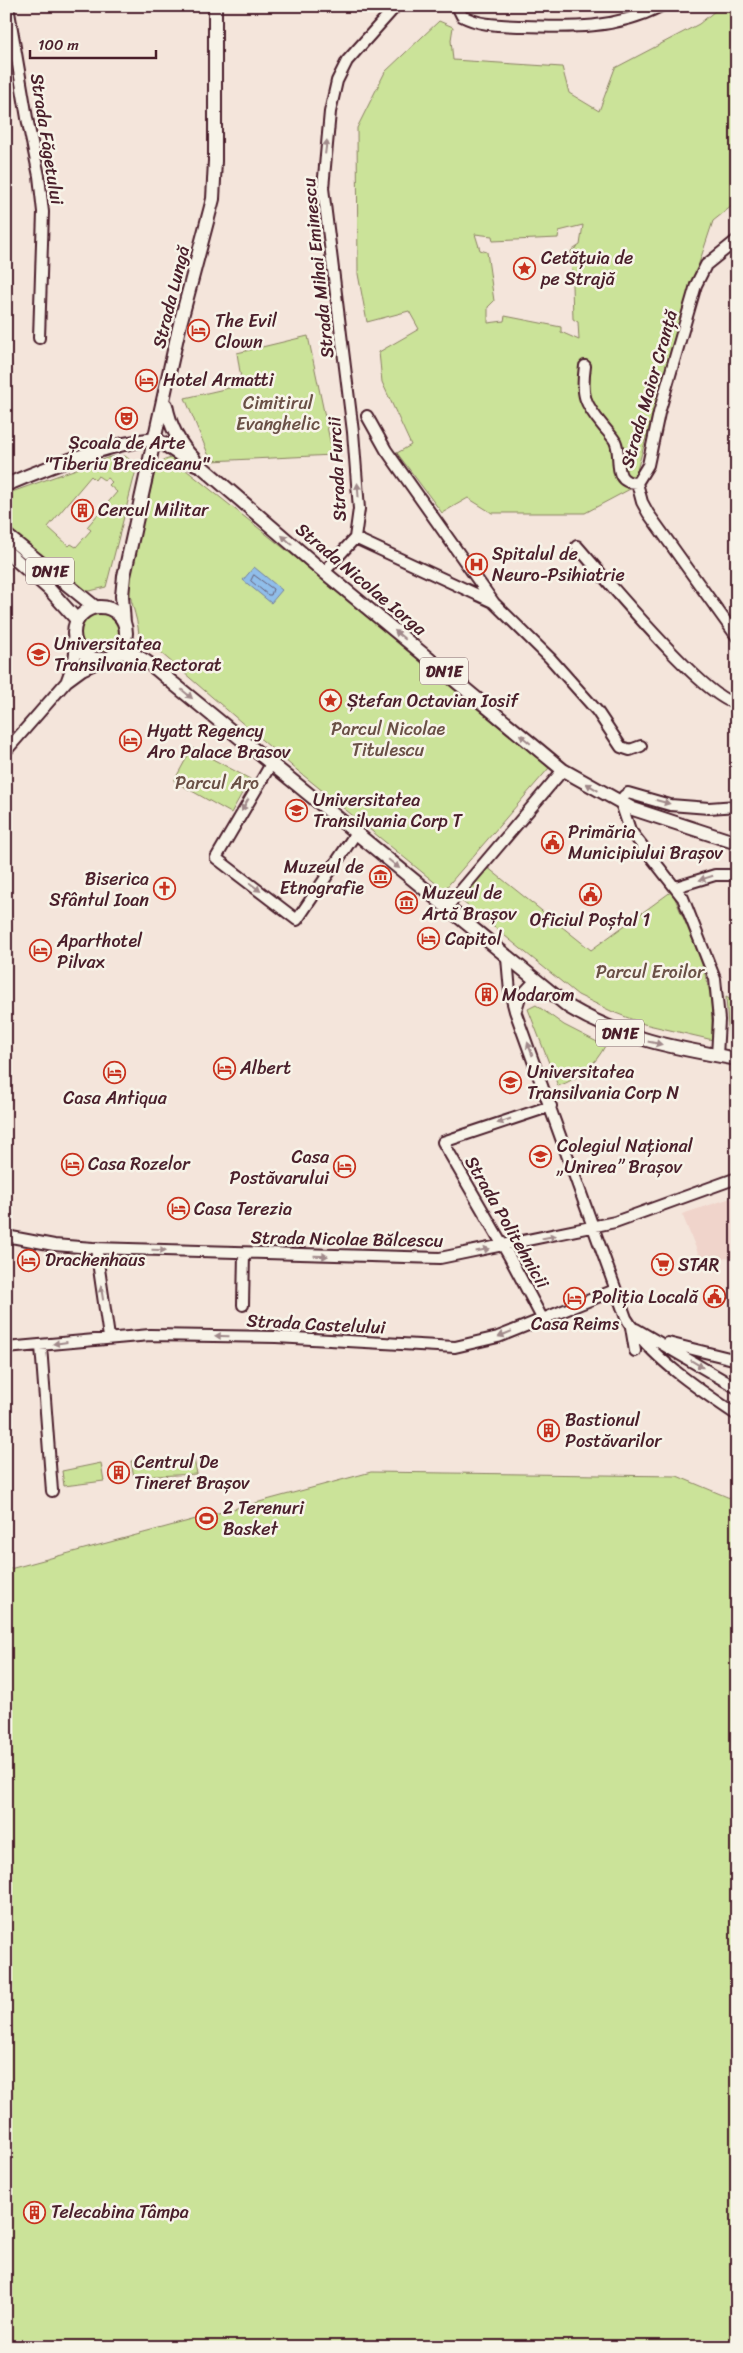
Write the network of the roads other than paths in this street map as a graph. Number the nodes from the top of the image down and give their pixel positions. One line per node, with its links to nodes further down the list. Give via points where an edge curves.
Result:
1 (8, 6): 7 (street, Strada Făgetului, via 43,212)
2 (215, 6): 10 (main road, Strada Lungă, via 213,199 179,328)
3 (396, 6): 9 (street, Strada Mihai Eminescu, one-way to 3, via 323,188 330,112 337,81 346,61)
4 (457, 6): 5 (street, via 462,16 478,23 575,28 630,19)
5 (661, 6)
6 (737, 240): 14 (street, Strada Maior Cranță, via 706,266 696,285 659,413 648,465)
7 (39, 338)
8 (586, 366): 14 (street, Strada Maior Cranță, via 584,400 615,440 623,478)
9 (345, 369): 17 (street, Strada Furcii, one-way to 9, via 359,508 354,432)
10 (165, 398): 12 (main road, Strada Lungă); 13 (main road, via 171,426)
11 (367, 416): 22 (street, via 386,450)
12 (156, 439): 13 (main road, Strada Nicolae Iorga / DN1E); 15 (main road, via 135,441 101,451); 21 (main road, Strada Lungă)
13 (201, 466): 20 (main road, Strada Nicolae Iorga / DN1E, one-way to 13)
14 (637, 483): 26 (street, via 648,513)
15 (6, 485)
16 (6, 535): 23 (main road, DN1E)
17 (355, 538): 20 (street, Strada Furcii); 22 (street, Strada Furcii)
18 (577, 546): 30 (street, via 686,667 724,699)
19 (6, 551): 24 (main road, DN1E, via 44,584)
20 (324, 572): 34 (main road, Strada Nicolae Iorga / DN1E, one-way to 20)
21 (124, 576): 23 (main road, via 118,590); 25 (main road)
22 (494, 603): 31 (street, via 550,658 597,711 621,747 630,750)
23 (98, 606): 24 (main road, via 86,610); 25 (main road, DN1E, via 114,611)
24 (77, 620): 27 (main road)
25 (124, 623): 28 (main road, via 125,639)
26 (737, 637)
27 (76, 644): 28 (main road, DN1E, via 86,655 100,659); 29 (street)
28 (113, 655): 29 (street); 33 (main road, DN1E, one-way to 33, via 128,651 137,655)
29 (67, 681): 32 (street)
30 (737, 703)
31 (640, 746)
32 (6, 751)
33 (271, 764): 37 (main road, DN1E); 37 (street, one-way to 37, via 216,858 297,920)
34 (563, 770): 35 (main road, DN1E, one-way to 34); 41 (street)
35 (621, 803): 36 (street, one-way to 36, via 628,793 670,804 709,808); 38 (main road, DN1E); 40 (street, via 630,830)
36 (737, 806)
37 (356, 833): 41 (main road, DN1E, one-way to 41)
38 (737, 842)
39 (737, 875): 40 (street, one-way to 40, via 715,875)
40 (676, 887): 45 (street, via 715,979)
41 (447, 907): 42 (main road, DN1E)
42 (508, 958): 43 (main road, DN1E); 44 (street)
43 (536, 981): 44 (street, via 520,997); 45 (main road, DN1E, one-way to 45, via 596,1023 647,1041)
44 (515, 1011): 47 (street, one-way to 44)
45 (718, 1056): 46 (main road, DN1E)
46 (737, 1059)
47 (551, 1106): 49 (street); 51 (street, Strada Politehnicii, one-way to 51, via 443,1142)
48 (737, 1178): 49 (street, Strada Nicolae Bălcescu)
49 (594, 1227): 51 (street, Strada Nicolae Bălcescu, one-way to 49); 54 (street)
50 (6, 1236): 52 (street, Strada Nicolae Bălcescu, via 54,1245)
51 (504, 1246): 53 (street, Strada Nicolae Bălcescu, one-way to 51, via 440,1258); 56 (street, Strada Politehnicii)
52 (96, 1248): 53 (street, Strada Nicolae Bălcescu, one-way to 53); 58 (street, one-way to 52)
53 (244, 1253): 55 (street)
54 (615, 1290): 56 (street, Strada Castelului); 57 (street)
55 (243, 1305)
56 (542, 1318): 58 (street, Strada Castelului, one-way to 58, via 498,1337 455,1347 276,1337)
57 (631, 1326): 59 (street); 62 (street); 65 (street, via 645,1344 706,1395)
58 (109, 1337): 60 (street, Strada Castelului, one-way to 60)
59 (658, 1340): 63 (street); 64 (street, one-way to 64)
60 (41, 1346): 61 (street, Strada Castelului); 66 (street)
61 (6, 1348)
62 (635, 1351)
63 (737, 1360)
64 (737, 1388)
65 (737, 1415)
66 (52, 1491)

